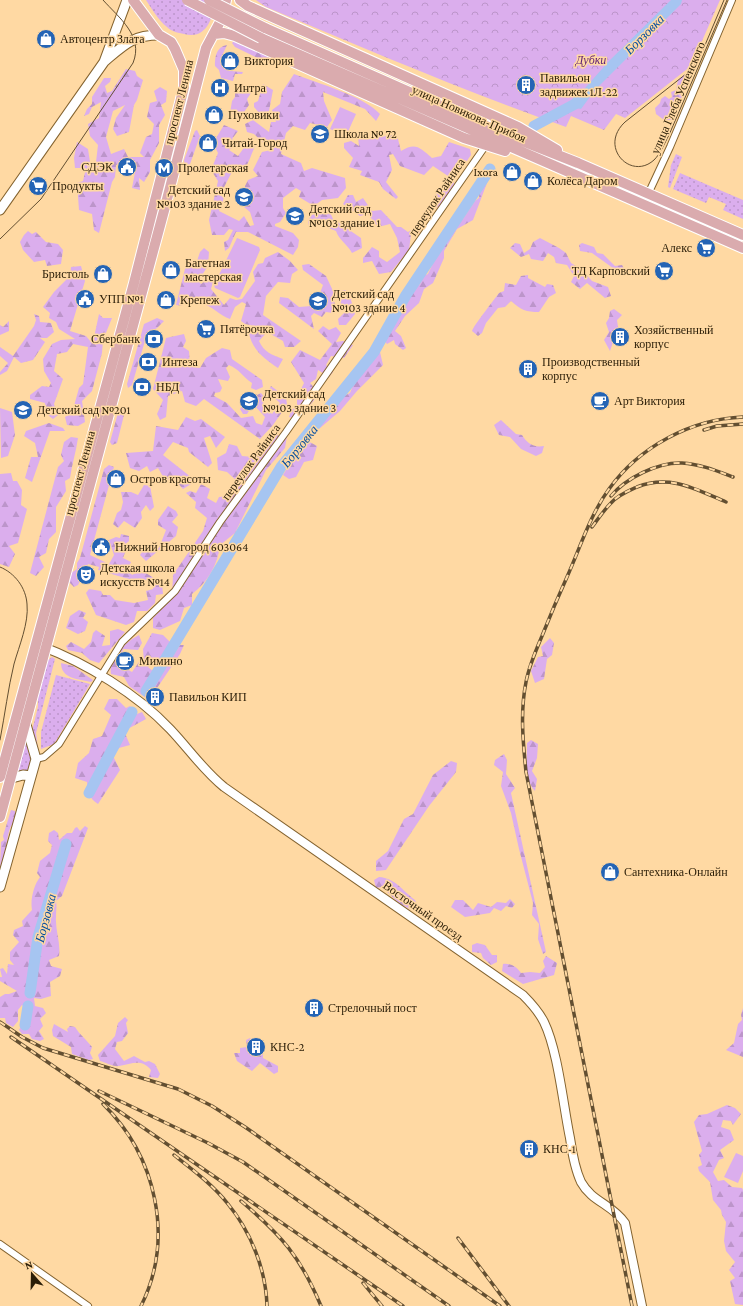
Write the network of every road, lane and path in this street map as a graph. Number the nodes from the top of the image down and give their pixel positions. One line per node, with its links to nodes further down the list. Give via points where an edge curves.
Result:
1 (127, 0): 11 (main road)
2 (133, 0): 10 (main road, проспект Ленина)
3 (187, 0): 8 (main road, улица Новикова-Прибоя, bridge)
4 (209, 0): 8 (main road, улица Новикова-Прибоя, bridge)
5 (226, 0): 9 (main road, проспект Ленина)
6 (240, 0): 14 (main road, via 248,6 518,127)
7 (732, 0): 15 (street, улица Глеба Успенского)
8 (263, 33): 13 (main road, улица Новикова-Прибоя); 14 (main road, улица Новикова-Прибоя)
9 (214, 34): 12 (main road, via 235,36 450,132); 20 (main road, проспект Ленина, via 206,48 165,207)
10 (159, 35): 11 (main road, via 147,35 131,40); 20 (main road, проспект Ленина, via 171,42 182,61 184,87)
11 (104, 62): 17 (main road)
12 (486, 145): 13 (main road); 21 (street, переулок Райниса, via 286,432 220,522 175,591 122,642)
13 (541, 161): 16 (main road, улица Новикова-Прибоя)
14 (578, 163): 15 (main road, улица Новикова-Прибоя)
15 (648, 194): 16 (street, улица Глеба Успенского); 18 (main road, улица Новикова-Прибоя)
16 (643, 205): 19 (main road, улица Новикова-Прибоя)
17 (0, 210)
18 (743, 235)
19 (743, 248)
20 (40, 646): 21 (street, Восточный проезд); 22 (main road, проспект Ленина); 23 (main road, проспект Ленина)
21 (100, 676): 24 (street, переулок Райниса, via 59,744 44,757); 32 (street, Восточный проезд, via 152,711 171,729 207,773 224,787 523,996 535,1009 544,1021 551,1042 573,1158 581,1182 592,1196 612,1208 625,1223)
22 (25, 721): 24 (main road); 27 (main road, проспект Ленина)
23 (3, 754): 26 (main road, проспект Ленина)
24 (36, 759): 25 (main road)
25 (31, 776): 27 (main road); 29 (main road)
26 (0, 777)
27 (12, 778): 28 (main road, проспект Ленина)
28 (0, 816)
29 (0, 887)
30 (0, 1244): 31 (street)
31 (88, 1306)
32 (642, 1306)

